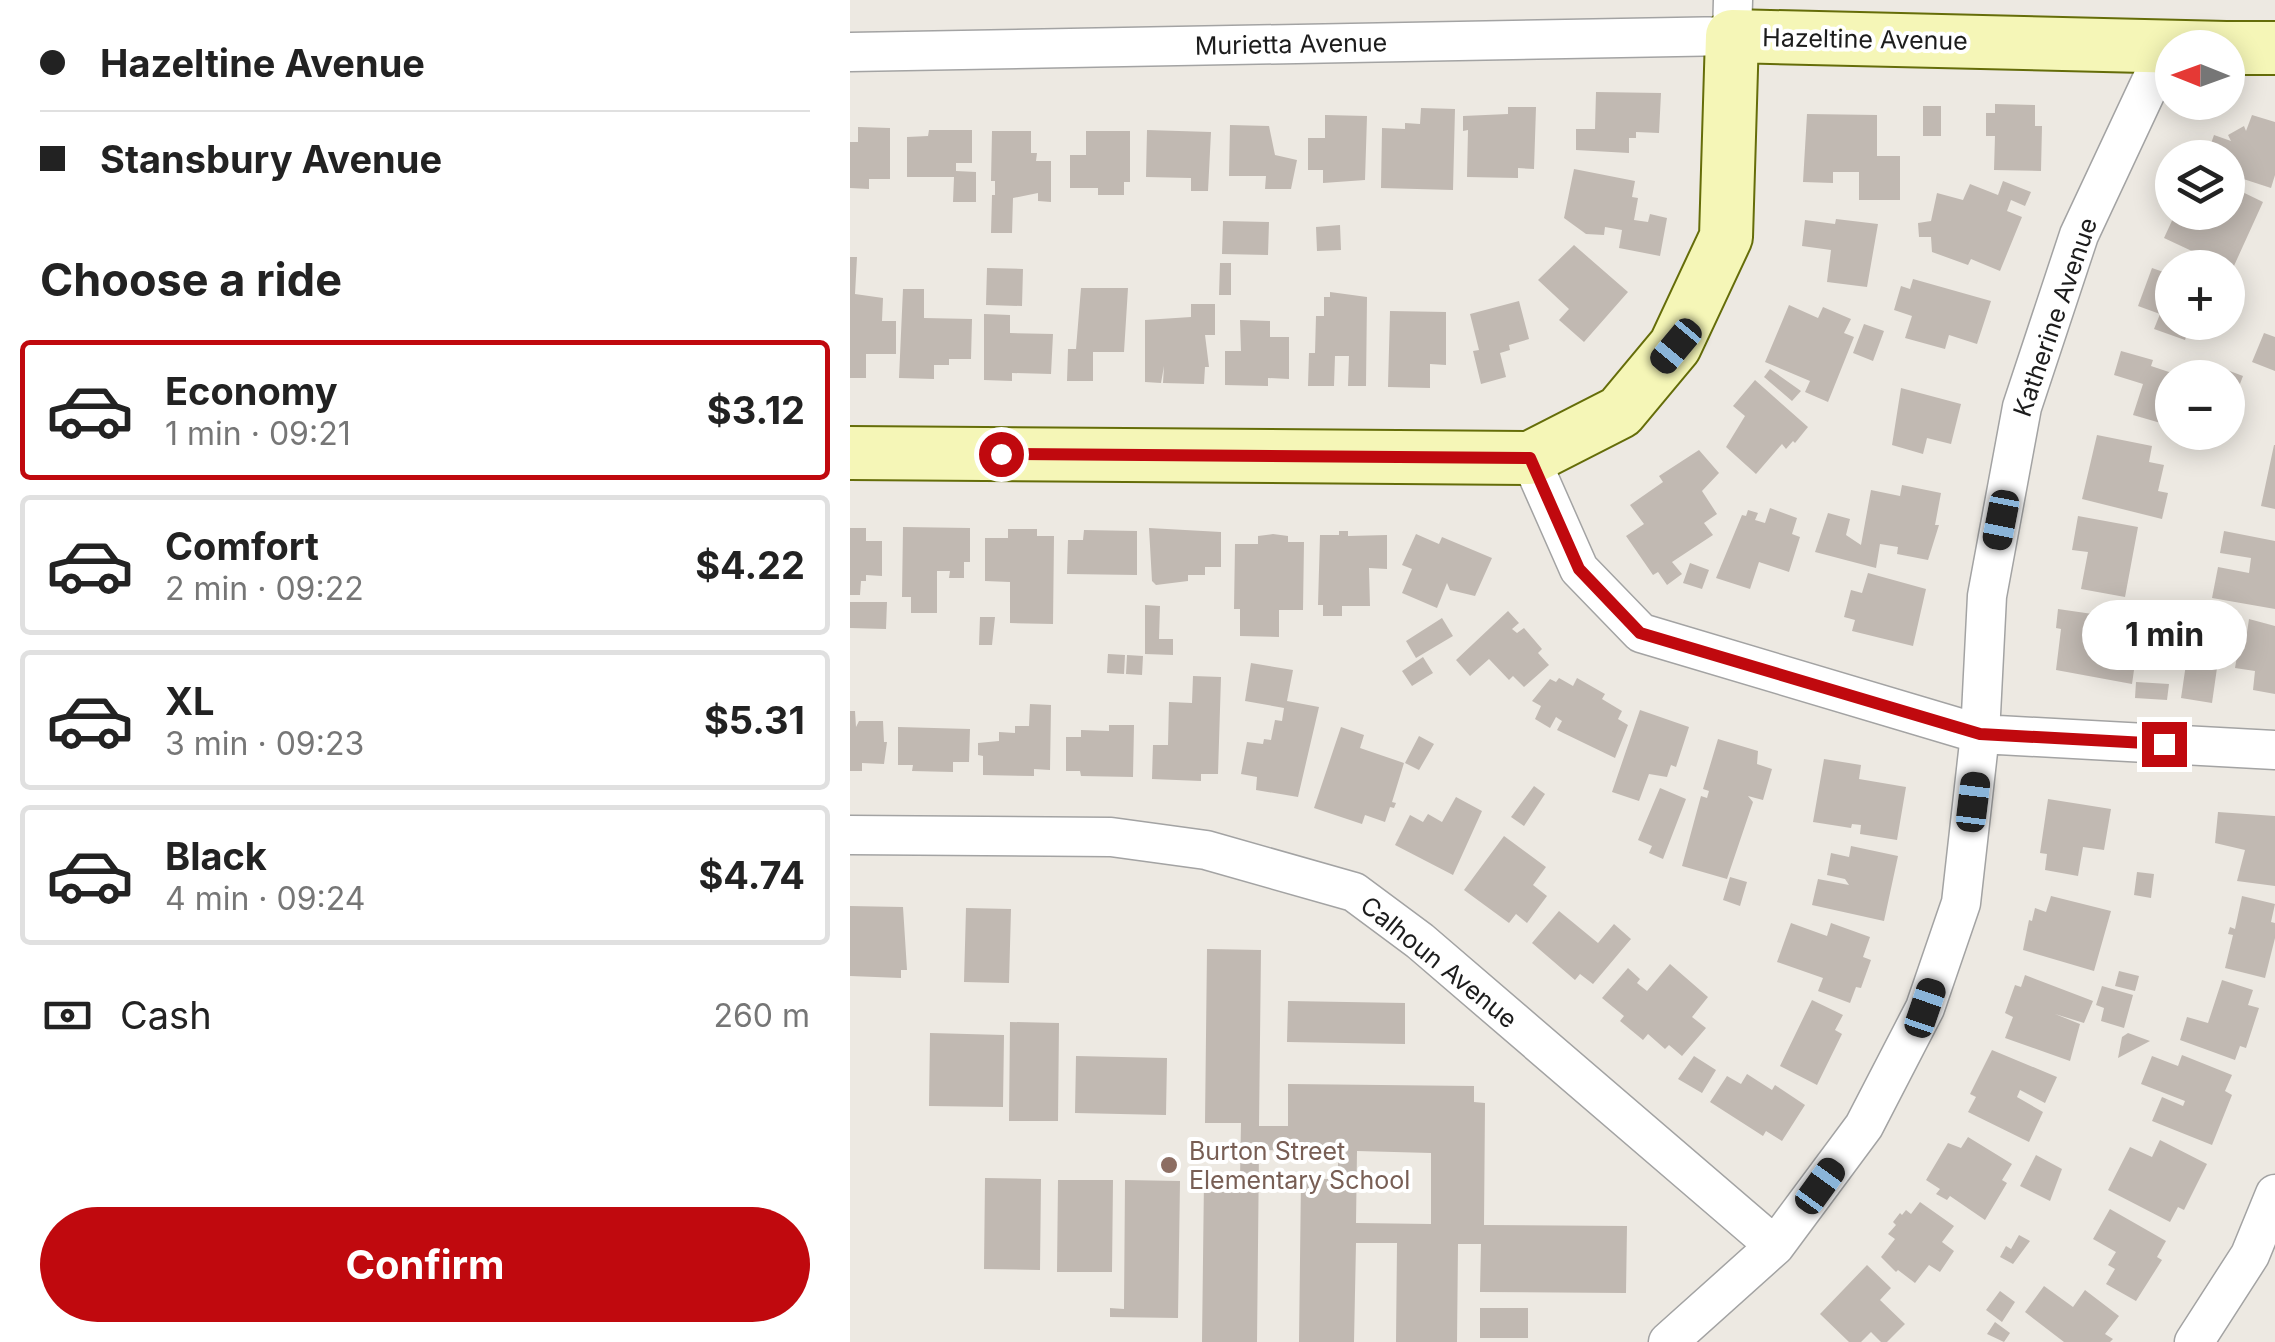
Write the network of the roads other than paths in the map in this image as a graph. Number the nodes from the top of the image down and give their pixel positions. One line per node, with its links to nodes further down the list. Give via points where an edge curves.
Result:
1 (1733, 18): 2 (street, Hazeltine Avenue); 5 (street, Murietta Avenue); 8 (street, Hazeltine Avenue, via 1726,237 1676,346 1620,412)
2 (2155, 46)
3 (2245, 48): 4 (street, Hazeltine Avenue)
4 (2275, 48)
5 (850, 52)
6 (2155, 73): 9 (street, Katherine Avenue, via 2079,235 2022,407 1987,596)
7 (850, 452): 8 (street, Hazeltine Avenue)
8 (1530, 458): 9 (street, via 1579,569 1640,633)
9 (1980, 734): 10 (street); 13 (street, Katherine Avenue, via 1962,903 1925,1008 1864,1126)
10 (2275, 750)
11 (850, 835): 13 (street, Calhoun Avenue, via 1111,837 1206,850 1354,892)
12 (2275, 1194): 15 (street, via 2250,1255)
13 (1775, 1246): 14 (street, Katherine Avenue)
14 (1668, 1342)
15 (2194, 1342)

